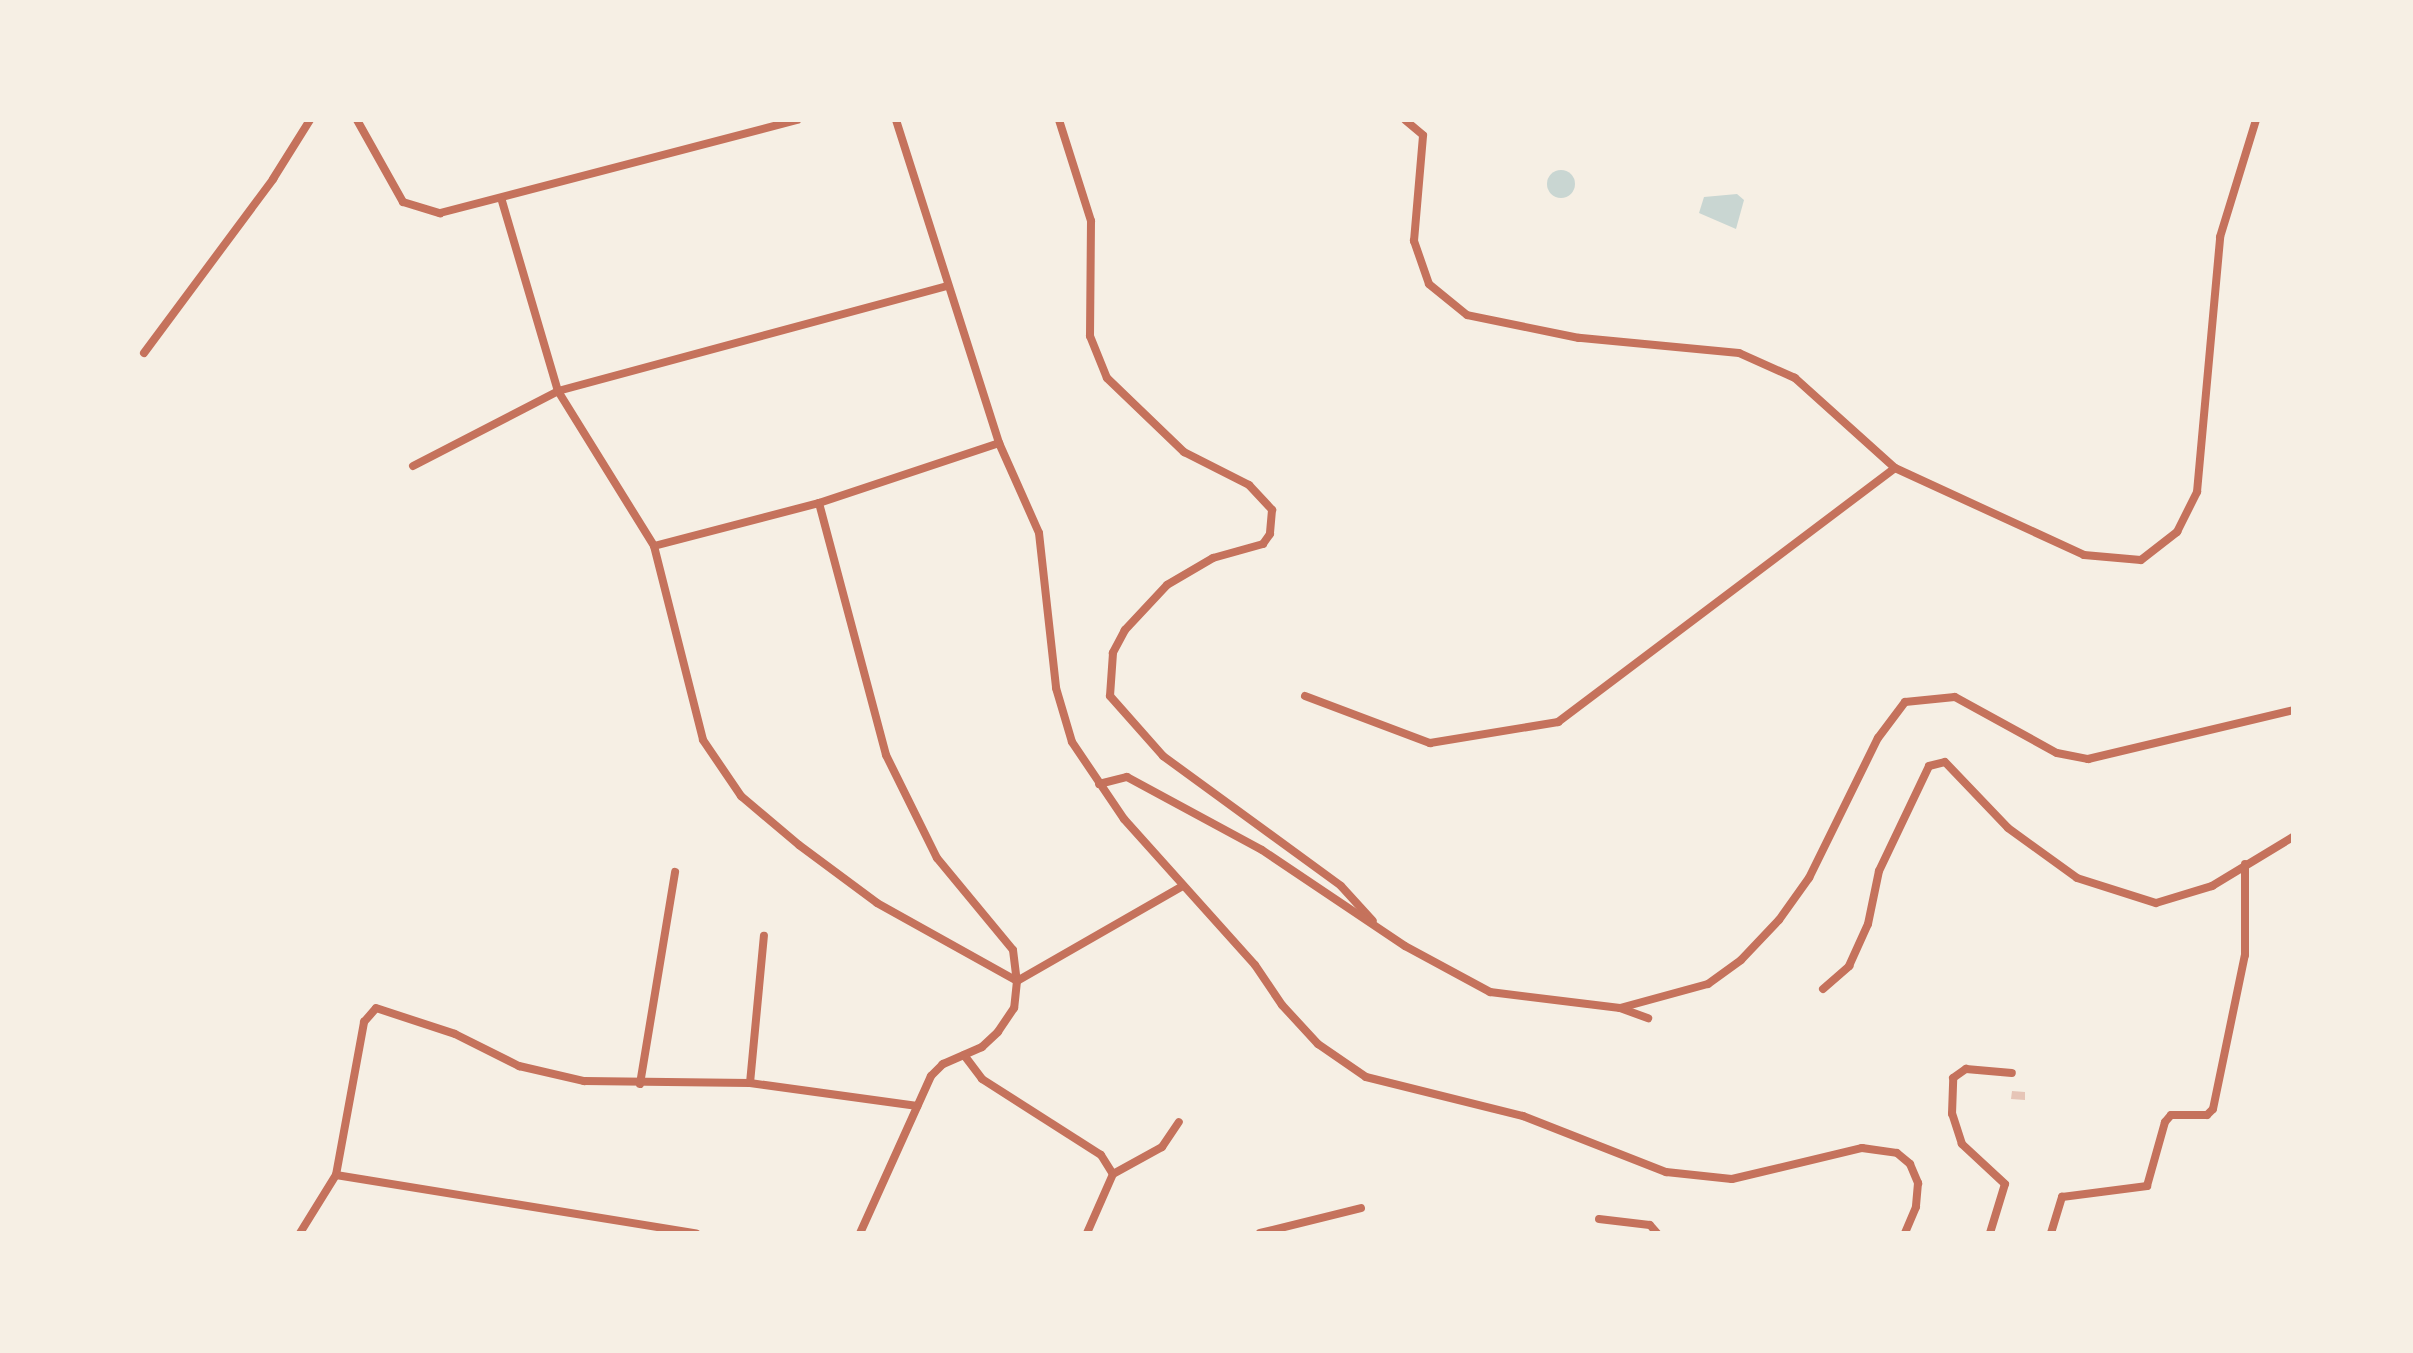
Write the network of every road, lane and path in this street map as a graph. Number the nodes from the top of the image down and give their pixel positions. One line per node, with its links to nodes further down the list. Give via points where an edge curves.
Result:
1 (310, 120): 10 (street, via 273,179)
2 (357, 120): 8 (street, via 403,202 440,213)
3 (797, 120): 8 (street)
4 (896, 120): 9 (street)
5 (1059, 120): 24 (street, via 1091,221 1090,336 1107,378 1165,437 1249,485 1272,510 1270,534 1263,544 1213,558 1167,585 1125,630 1113,653 1110,696 1163,756 1341,886)
6 (1405, 120): 14 (street, via 1423,135 1414,241 1429,284 1467,315 1579,338 1739,353 1795,378)
7 (2256, 120): 14 (street, via 2220,237 2197,492 2177,532 2141,560 2084,555)
8 (502, 201): 11 (street)
9 (948, 286): 11 (street); 12 (street)
10 (144, 353)
11 (558, 391): 13 (street); 16 (street)
12 (999, 443): 15 (street); 19 (street, via 1039,533 1056,688 1072,742)
13 (413, 466)
14 (1895, 468): 17 (street, via 1558,722 1430,743)
15 (819, 503): 16 (street); 26 (street, via 886,755 937,858 1013,950)
16 (654, 546): 26 (street, via 703,740 741,796 877,903)
17 (1305, 696)
18 (2293, 710): 28 (street, via 2088,759 2057,753 1955,697 1905,702 1878,738 1809,878 1779,920 1741,960 1708,984)
19 (1099, 784): 23 (street); 24 (street, via 1127,777 1262,850)
20 (2293, 837): 21 (street)
21 (2245, 864): 27 (street, via 2212,886 2156,903 2142,899 2077,878 2008,828 1945,762 1929,766 1879,871 1868,924 1849,966); 48 (street, via 2245,955 2213,1109 2207,1115 2171,1115 2165,1122 2147,1186 2062,1197)
22 (675, 872): 33 (street)
23 (1183, 886): 26 (street); 46 (street, via 1318,1044 1366,1077 1523,1116 1666,1172 1732,1179 1862,1148 1883,1148 1910,1164 1918,1183 1916,1207)
24 (1373, 921): 28 (street, via 1405,946 1490,992)
25 (764, 936): 32 (street)
26 (1017, 981): 30 (street, via 1014,1008 998,1032)
27 (1823, 989)
28 (1620, 1008): 29 (street)
29 (1648, 1018)
30 (964, 1055): 34 (street, via 931,1076); 36 (street, via 982,1079 1101,1155)
31 (2012, 1073): 47 (street, via 1966,1069 1953,1078 1952,1114 1962,1144 2005,1184)
32 (750, 1083): 33 (street); 34 (street)
33 (640, 1084): 37 (street, via 584,1081 519,1066 455,1034 376,1008 364,1022)
34 (917, 1106): 42 (street)
35 (1179, 1122): 36 (street, via 1162,1147)
36 (1113, 1174): 43 (street)
37 (336, 1175): 40 (street); 41 (street)
38 (1361, 1208): 44 (street)
39 (1599, 1219): 45 (street, via 1650,1225)
40 (300, 1233)
41 (696, 1233)
42 (860, 1233)
43 (1087, 1233)
44 (1260, 1233)
45 (1657, 1233)
46 (1905, 1233)
47 (1990, 1233)
48 (2051, 1233)

